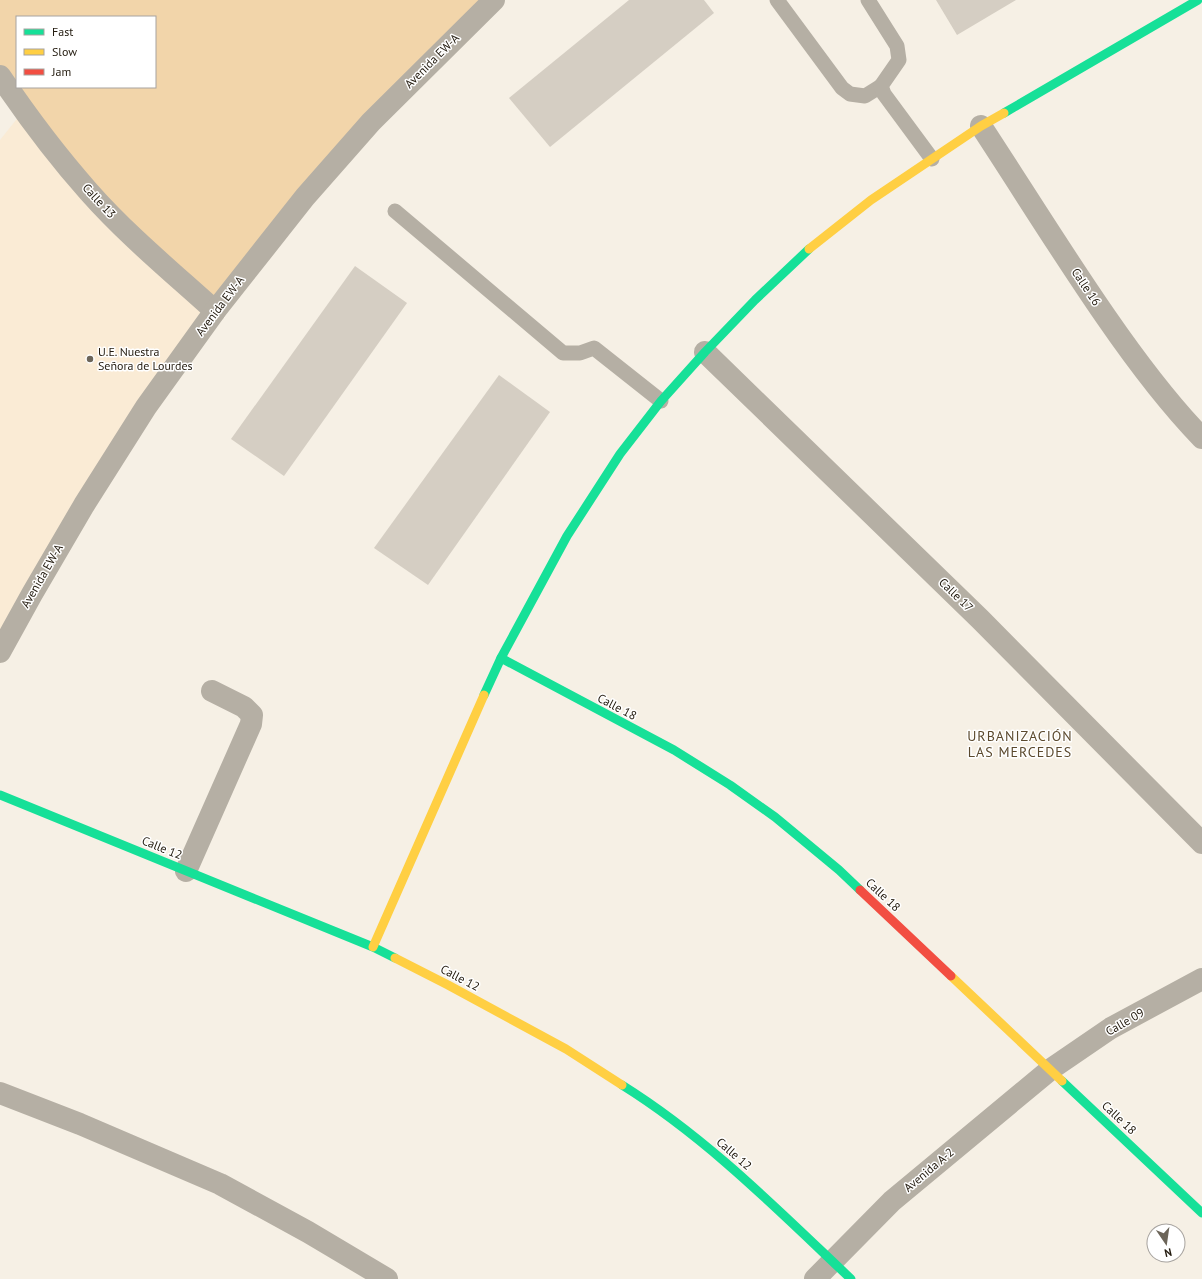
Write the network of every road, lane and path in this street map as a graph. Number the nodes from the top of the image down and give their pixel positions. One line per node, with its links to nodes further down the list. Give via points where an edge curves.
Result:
1 (494, 0): 10 (street, Avenida EW-A, via 366,128 304,197)
2 (776, 0): 6 (lane, via 842,88 850,94 865,96)
3 (868, 0): 6 (lane, via 898,46 899,60)
4 (1198, 0): 7 (street)
5 (1, 80): 10 (street, Calle 13, via 89,192 130,234)
6 (881, 86): 8 (lane, via 884,94)
7 (981, 126): 8 (street); 13 (street, Calle 16, via 1119,336 1149,378)
8 (932, 159): 11 (street, via 871,200 804,253)
9 (395, 211): 12 (lane, via 563,353 580,353 594,348)
10 (215, 311): 14 (street, Avenida EW-A, via 146,408 88,499)
11 (705, 352): 12 (street); 18 (street, Calle 17, via 980,619)
12 (661, 401): 15 (street, via 620,454 571,530)
13 (1202, 438)
14 (0, 652)
15 (501, 658): 20 (street); 22 (street, Calle 18, via 674,750 775,817 839,870)
16 (212, 691): 19 (street, via 244,707 252,715 251,724)
17 (0, 795): 19 (street, Calle 12)
18 (1202, 843)
19 (186, 871): 20 (street, Calle 12)
20 (373, 947): 25 (street, Calle 12, via 566,1049 634,1092 697,1138 752,1185)
21 (1202, 979): 22 (street, Calle 09, via 1111,1028)
22 (1050, 1069): 24 (street, Calle 18); 25 (street, Avenida A-2, via 892,1201)
23 (0, 1093): 26 (street, via 220,1184)
24 (1202, 1213)
25 (832, 1262): 27 (street, Avenida A-2); 28 (street, Calle 12)
26 (387, 1279)
27 (815, 1279)
28 (851, 1279)

